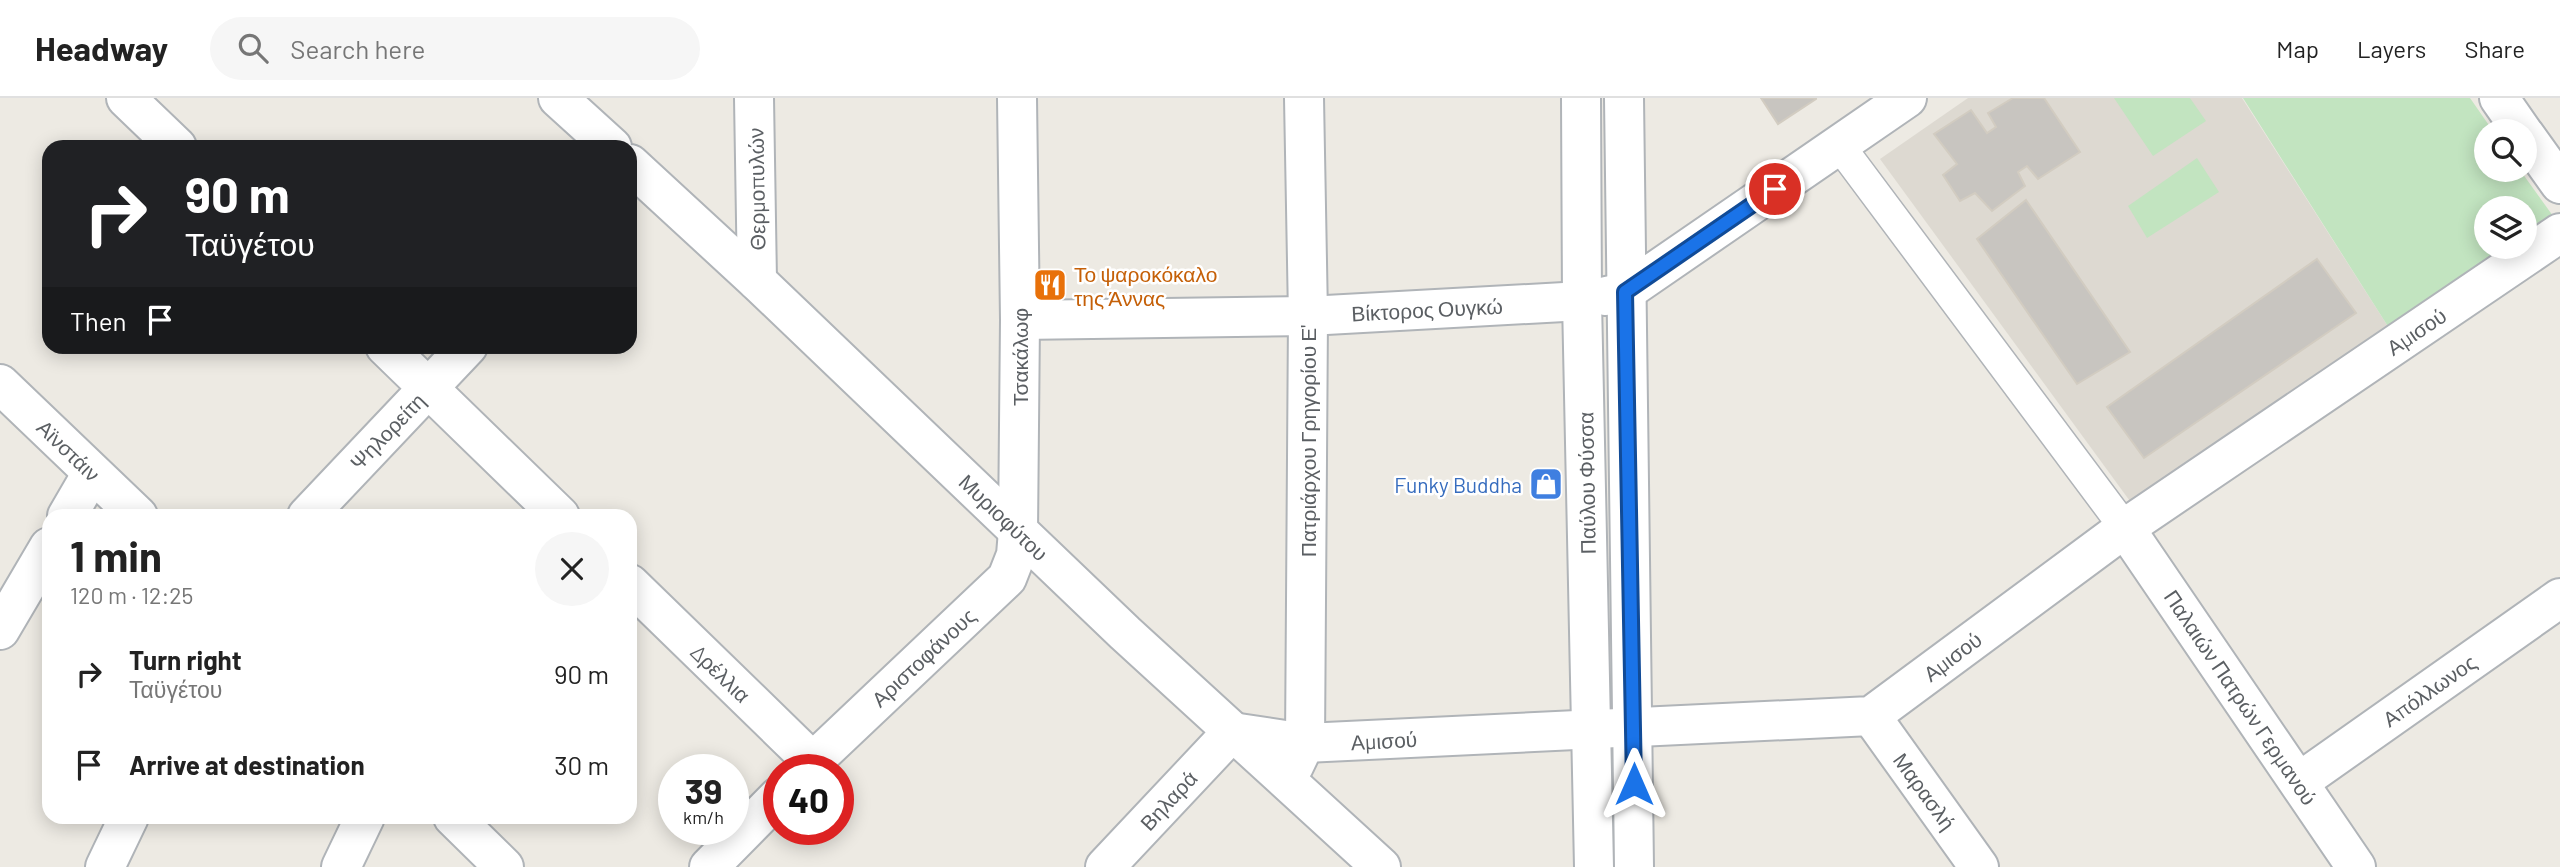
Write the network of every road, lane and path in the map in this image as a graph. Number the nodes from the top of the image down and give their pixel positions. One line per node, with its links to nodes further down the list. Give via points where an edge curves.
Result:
1 (126, 98): 11 (street)
2 (558, 98): 12 (street, Μυριοφύτου)
3 (754, 98): 18 (street, Θερμοπυλών)
4 (1017, 98): 22 (street, Τσακάλωφ)
5 (1304, 98): 21 (street, Πατριάρχου Γρηγορίου Ε')
6 (1581, 98): 20 (street, Παύλου Φύσσα)
7 (1624, 98): 19 (street, Παύλου Φύσσα)
8 (1907, 98): 13 (street)
9 (2499, 98): 10 (street)
10 (2514, 119)
11 (170, 140)
12 (602, 140)
13 (1839, 145): 19 (street); 32 (street)
14 (2537, 151): 16 (street)
15 (637, 173): 18 (street, Μυριοφύτου)
16 (2560, 184)
17 (2560, 233): 32 (street, Αμισού)
18 (757, 281): 33 (street, Μυριοφύτου)
19 (1625, 292): 20 (street, Βίκτορος Ουγκώ); 39 (street, Παύλου Φύσσα)
20 (1582, 301): 21 (street, Βίκτορος Ουγκώ); 40 (street, Παύλου Φύσσα)
21 (1308, 316): 22 (street, Βίκτορος Ουγκώ); 42 (street, Πατριάρχου Γρηγορίου Ε')
22 (1020, 320): 33 (street, Τσακάλωφ)
23 (393, 354): 26 (street)
24 (460, 354): 26 (street, Ψηλορείτη)
25 (0, 384): 27 (street, Αϊνστάιν)
26 (428, 388): 30 (street, Ψηλορείτη); 31 (street)
27 (92, 472): 28 (street); 29 (street, Αϊνστάιν)
28 (71, 509)
29 (131, 509)
30 (314, 509)
31 (553, 509)
32 (2125, 528): 38 (street, Αμισού); 46 (street, Παλαιών Πατρών Γερμανού)
33 (1018, 531): 41 (street, Μυριοφύτου); 44 (street, Αριστοφάνους, via 1016,555 1007,578)
34 (42, 559): 37 (street)
35 (637, 591): 43 (street, Δρέλλια)
36 (2560, 598): 46 (street, Απόλλωνος)
37 (0, 630)
38 (1871, 716): 39 (street, Αμισού); 59 (street, Μαρασλή)
39 (1633, 728): 40 (street, Αμισού); 58 (street, Παύλου Φύσσα)
40 (1591, 730): 42 (street, Αμισού); 57 (street, Παύλου Φύσσα)
41 (1232, 733): 42 (street, Αμισού); 45 (street, Μυριοφύτου); 55 (street, Βηλαρά)
42 (1305, 743): 45 (street, Πατριάρχου Γρηγορίου Ε')
43 (796, 754)
44 (821, 754)
45 (1286, 780): 56 (street, Μυριοφύτου)
46 (2299, 782): 60 (street, Παλαιών Πατρών Γερμανού)
47 (763, 812): 54 (street)
48 (127, 824): 51 (street)
49 (362, 824): 52 (street)
50 (460, 824): 53 (street)
51 (106, 867)
52 (341, 867)
53 (504, 867)
54 (709, 867)
55 (1105, 867)
56 (1381, 867)
57 (1594, 867)
58 (1634, 867)
59 (1979, 867)
60 (2356, 867)

